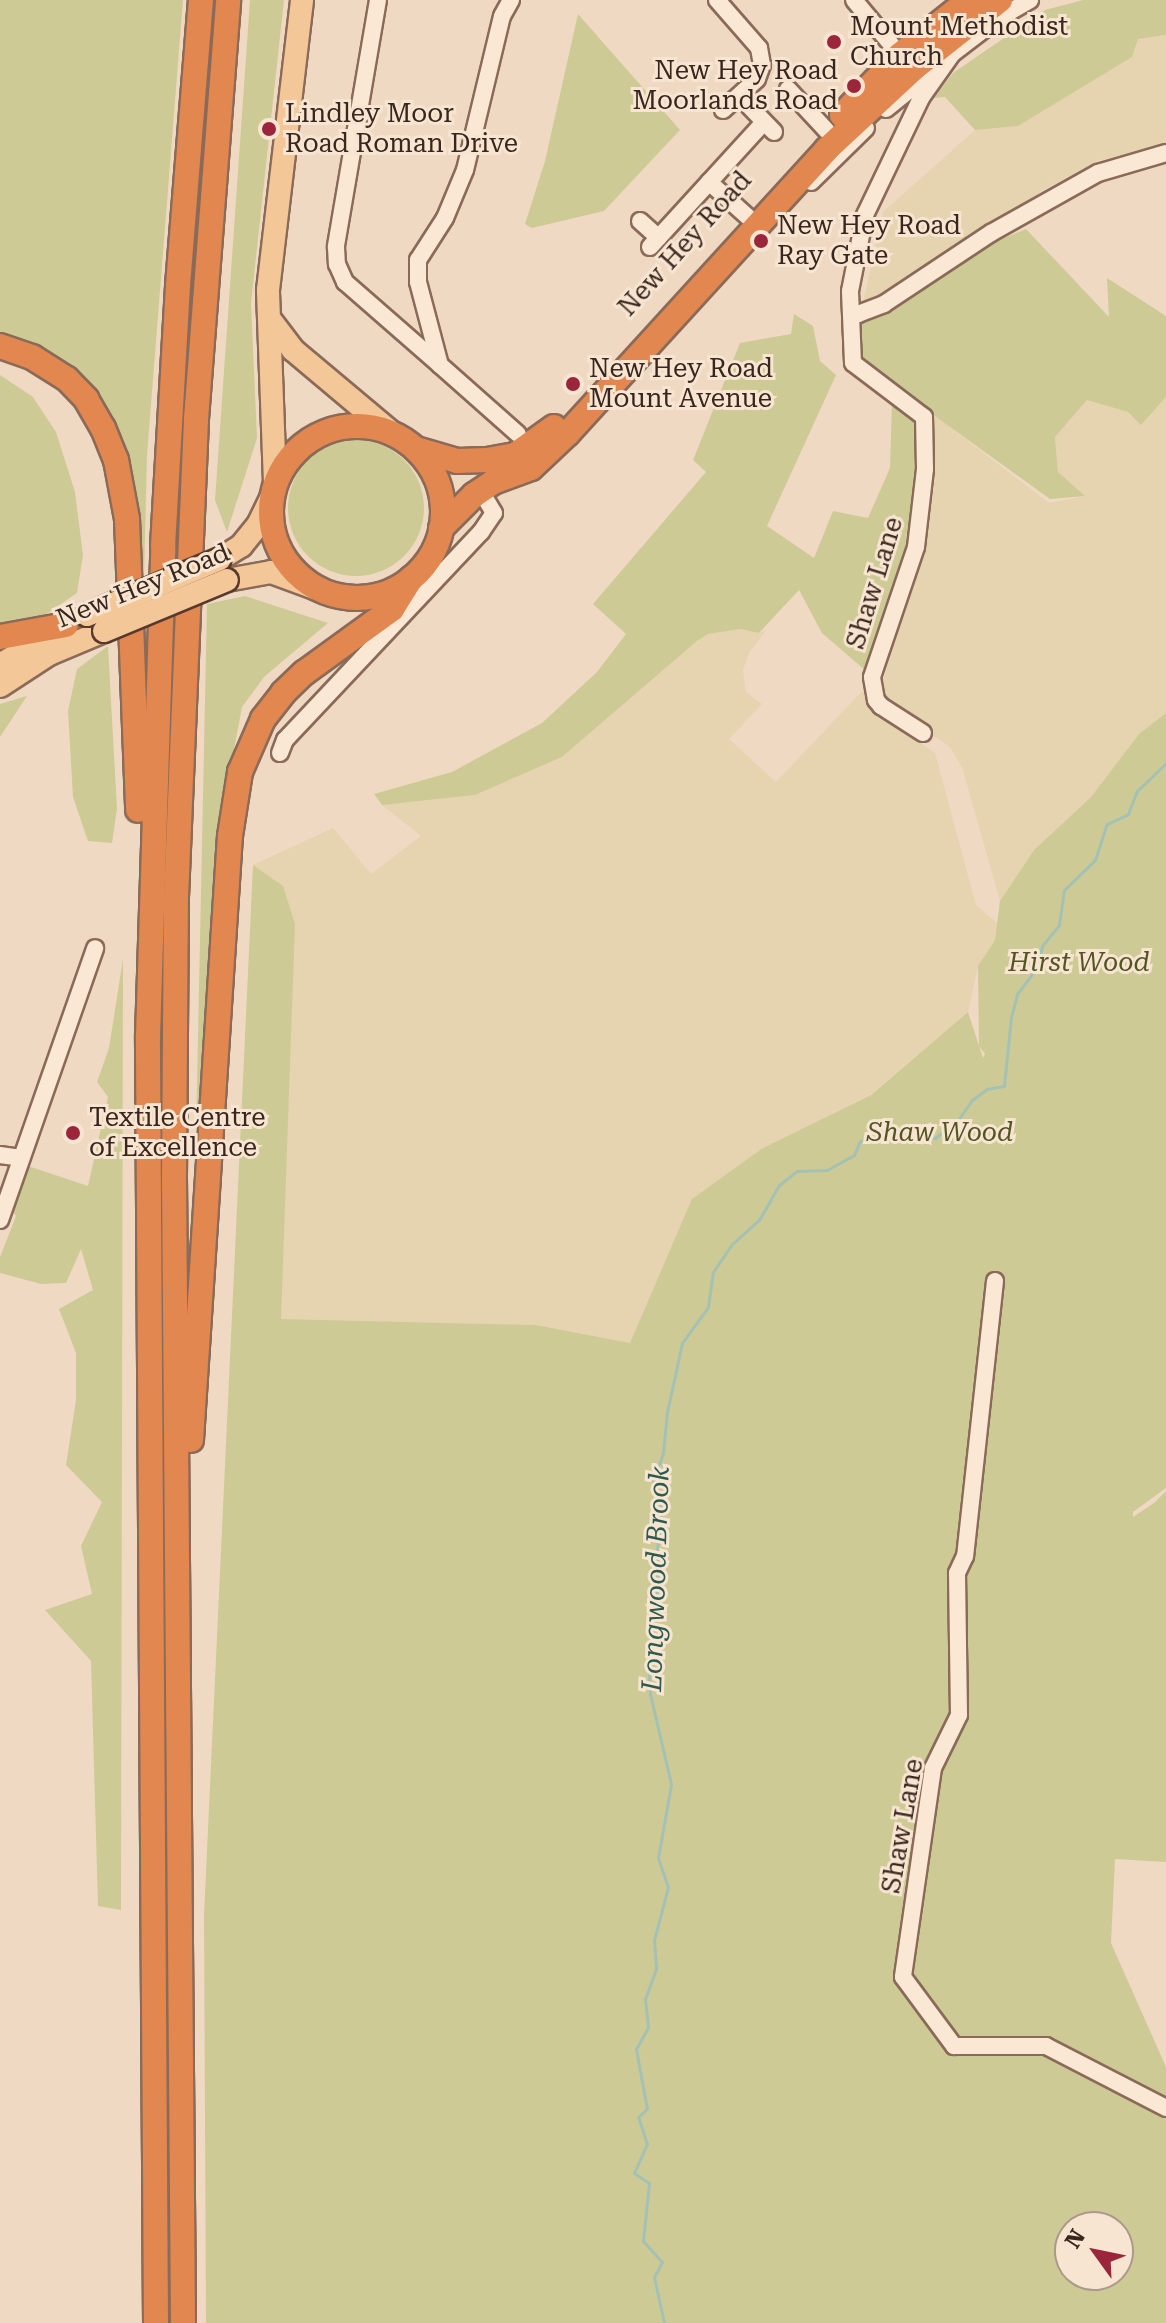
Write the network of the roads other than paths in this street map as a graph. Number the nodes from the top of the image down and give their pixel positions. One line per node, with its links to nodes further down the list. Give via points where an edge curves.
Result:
1 (201, 0): 43 (highway, via 167,483)
2 (228, 0): 48 (highway, via 196,419 176,881)
3 (302, 0): 23 (main road)
4 (378, 0): 25 (street, via 337,264 345,282)
5 (717, 0): 15 (street, via 759,48 762,65 757,79)
6 (854, 0): 12 (street)
7 (969, 0): 12 (highway, New Hey Road)
8 (1000, 0): 12 (highway, New Hey Road)
9 (1030, 0): 11 (street)
10 (506, 1): 25 (street, via 461,182 418,260 418,282)
11 (952, 54): 21 (street, New Hey Road); 22 (street, via 921,98 865,215)
12 (906, 62): 16 (highway, New Hey Road); 21 (highway, New Hey Road)
13 (788, 89): 16 (street)
14 (749, 106): 18 (street, via 769,127)
15 (723, 110)
16 (827, 131): 19 (highway, New Hey Road)
17 (1166, 153): 22 (street, via 1098,173 991,233 884,304 858,314)
18 (709, 182): 19 (street); 20 (street, via 654,242)
19 (748, 217): 29 (highway, New Hey Road, via 563,420 515,455)
20 (640, 221)
21 (705, 281): 30 (highway, New Hey Road, via 531,468)
22 (851, 311): 40 (street, Shaw Lane, via 853,363 924,417 925,469 916,547 872,677 881,706)
23 (269, 318): 26 (main road, via 293,350); 31 (main road, via 275,403)
24 (0, 346): 43 (highway, via 50,366 86,399 103,428 123,491)
25 (440, 365): 27 (street)
26 (393, 434): 28 (highway); 31 (highway, via 352,426 330,430 288,459)
27 (518, 434)
28 (416, 449): 29 (highway, New Hey Road); 32 (highway, via 441,493)
29 (457, 461): 30 (highway)
30 (480, 490): 32 (highway, New Hey Road); 41 (street, via 494,513 481,532 285,740)
31 (273, 491): 33 (main road, New Hey Road, via 258,525); 35 (highway, via 271,521 277,546 289,566)
32 (441, 528): 34 (highway, via 435,549)
33 (223, 570): 35 (main road, New Hey Road, via 271,572); 36 (main road, New Hey Road, bridge); 39 (main road, New Hey Road, bridge, via 49,654)
34 (411, 579): 35 (highway, via 382,595 360,598); 48 (highway, via 392,609 283,693 263,719 240,772 230,836)
35 (315, 588)
36 (77, 620): 37 (highway); 38 (main road, New Hey Road)
37 (0, 637)
38 (0, 665)
39 (0, 686)
40 (923, 733)
41 (280, 753)
42 (95, 948): 45 (street)
43 (148, 1036): 50 (highway)
44 (0, 1155): 45 (street)
45 (21, 1158): 46 (street)
46 (0, 1220)
47 (995, 1281): 49 (street, Shaw Lane, via 966,1548 957,1573 959,1715 933,1768 903,1977 954,2046 1046,2046)
48 (178, 1642): 51 (highway)
49 (1166, 2108)
50 (156, 2323)
51 (183, 2323)

